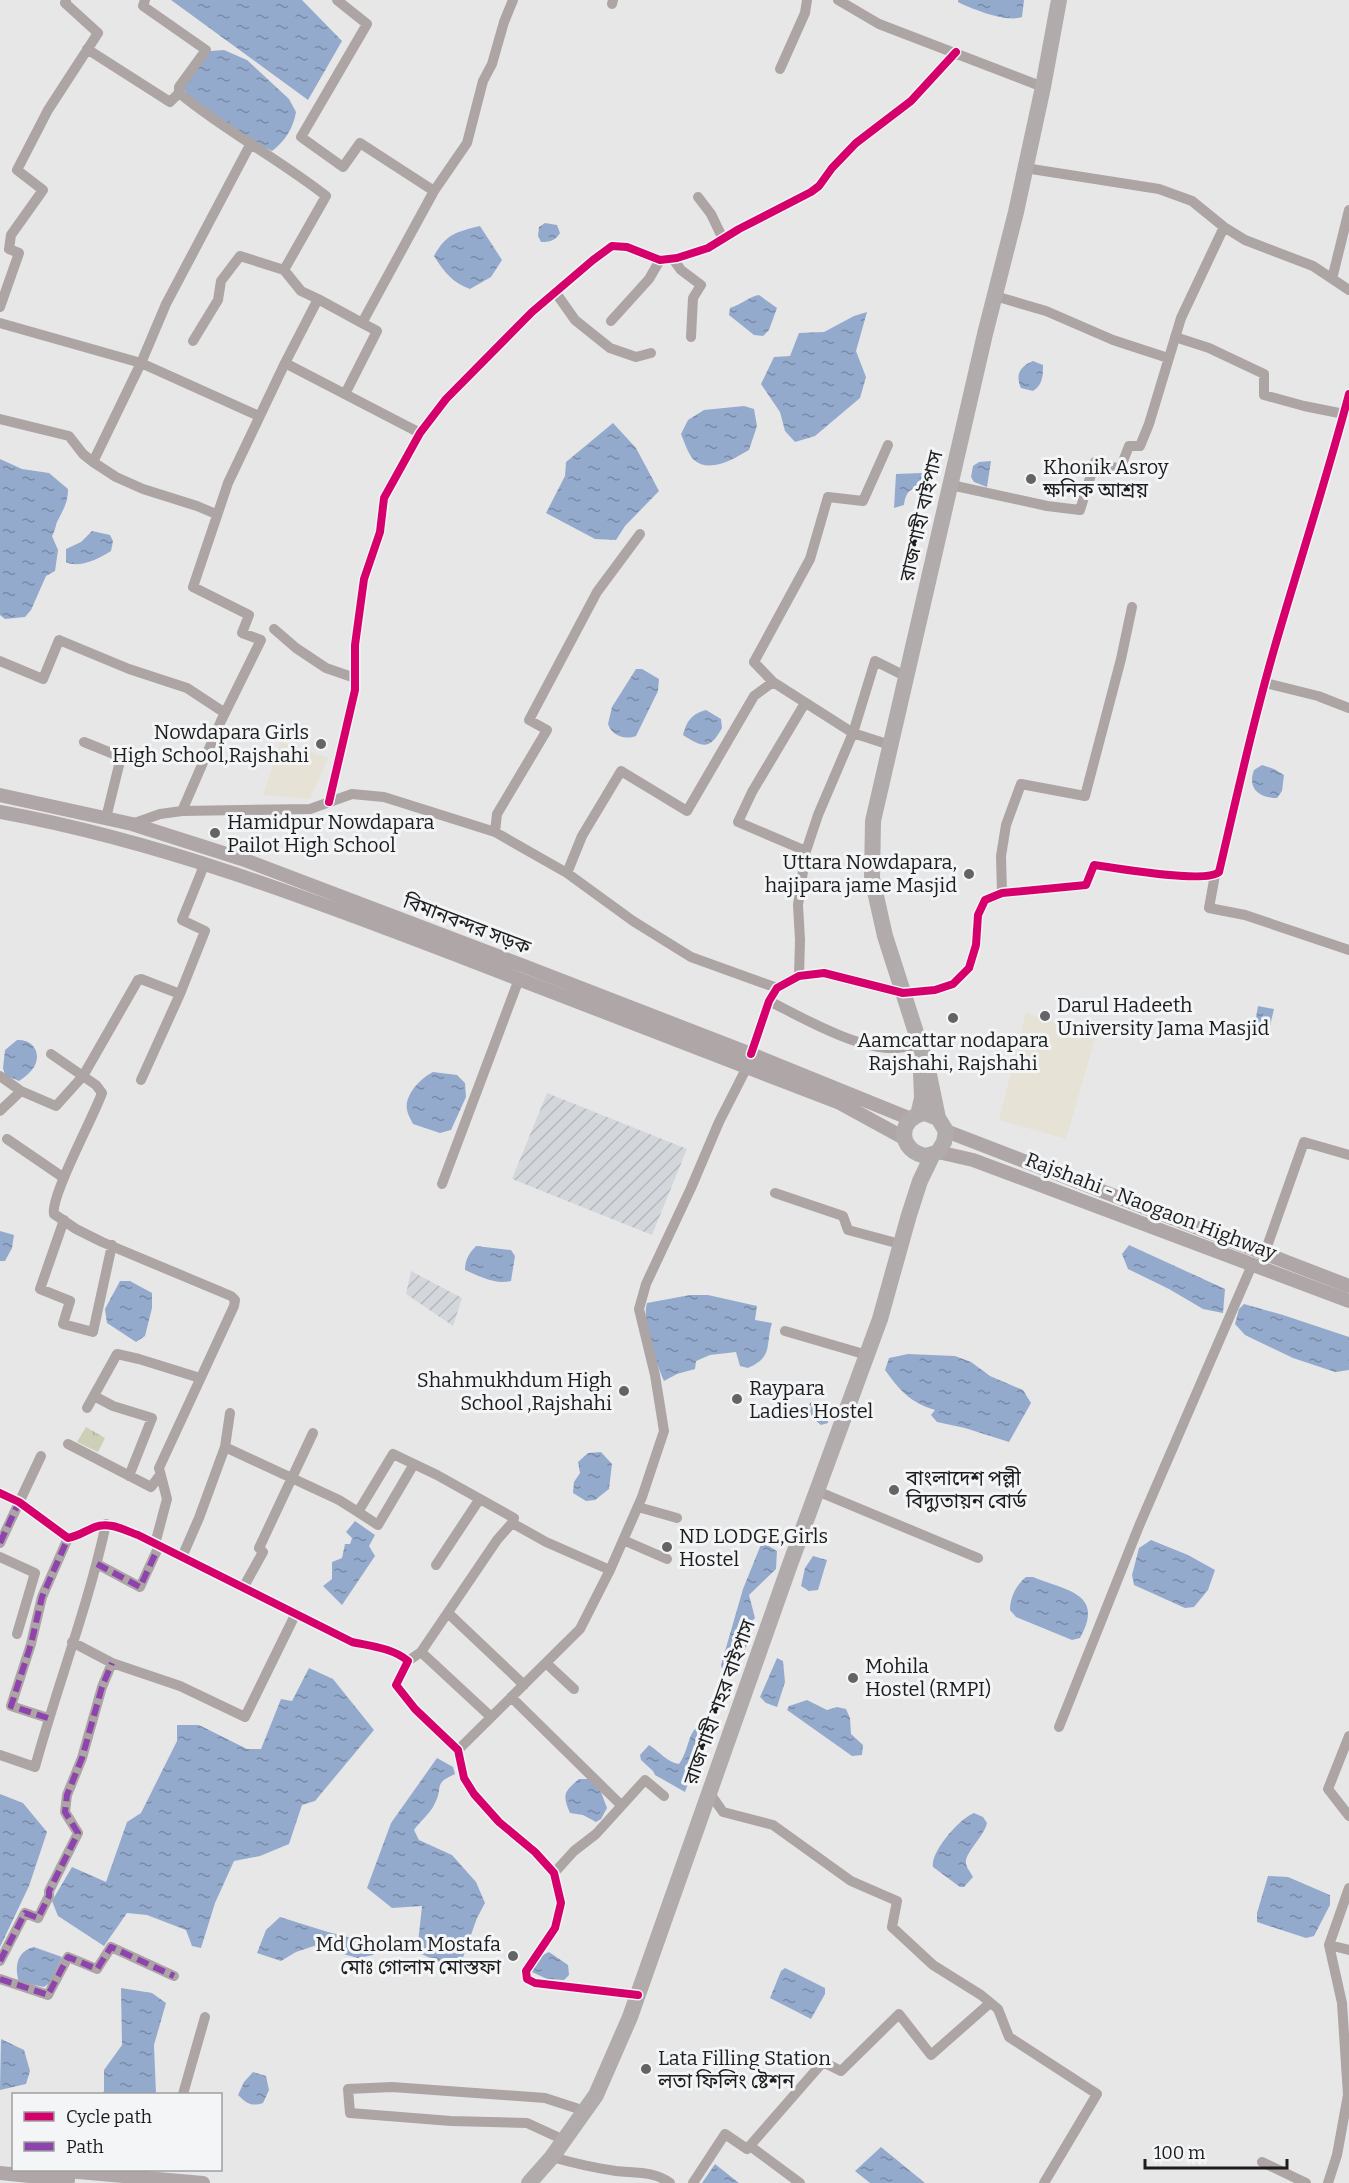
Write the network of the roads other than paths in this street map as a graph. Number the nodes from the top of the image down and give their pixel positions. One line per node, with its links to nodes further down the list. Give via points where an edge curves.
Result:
1 (66, 0): 8 (street, via 98,33)
2 (145, 0): 12 (street, via 143,6 206,50)
3 (337, 0): 15 (street, via 367,24 301,137 343,167 360,143)
4 (513, 0): 15 (street, via 483,81 467,142)
5 (807, 0): 10 (street)
6 (838, 0): 9 (street, via 879,24)
7 (1059, 0): 11 (highway, রাজশাহী বাইপাস)
8 (87, 49): 12 (street, via 170,102); 24 (street, via 48,110 17,170 43,190 11,235 9,249 19,254)
9 (956, 52): 11 (street); 19 (street, via 911,101 856,143 819,186)
10 (780, 69)
11 (1043, 87): 14 (highway, রাজশাহী বাইপাস)
12 (178, 93): 13 (street, via 206,116)
13 (251, 143): 22 (street, via 326,196); 38 (street, via 166,304)
14 (1025, 168): 18 (street, via 1159,189 1192,201); 27 (highway, রাজশাহী বাইপাস)
15 (434, 191): 32 (street)
16 (698, 197): 19 (street)
17 (1349, 210): 23 (street)
18 (1224, 227): 23 (street, via 1245,240 1313,266); 34 (street)
19 (723, 239): 20 (street)
20 (673, 259): 21 (street); 33 (street, via 701,285 693,298)
21 (660, 260): 26 (street, via 627,247 612,246); 30 (street, via 649,279)
22 (284, 270): 28 (street, via 301,291); 35 (street, via 240,256 221,281 218,300)
23 (1332, 279): 25 (street)
24 (3, 290): 29 (street)
25 (1349, 290)
26 (556, 293): 36 (street, via 575,320 610,348 636,357); 45 (street, via 446,399)
27 (995, 296): 37 (street); 48 (highway, রাজশাহী বাইপাস)
28 (318, 299): 32 (street); 39 (street)
29 (0, 307)
30 (611, 321)
31 (0, 322): 38 (street)
32 (362, 323): 40 (street, via 377,331)
33 (691, 337)
34 (1175, 337): 37 (street); 42 (street, via 1264,374 1264,395)
35 (193, 340)
36 (651, 353)
37 (1168, 358): 48 (street, via 1140,446 1129,446 1120,469 1095,462 1080,510)
38 (141, 363): 43 (street); 47 (street)
39 (285, 363): 40 (street); 43 (street)
40 (345, 394): 45 (street)
41 (1349, 394): 42 (street)
42 (1344, 414): 57 (street)
43 (259, 416): 49 (street)
44 (0, 419): 47 (street, via 69,435)
45 (420, 433): 55 (street, via 384,498 380,532 364,579)
46 (888, 446): 56 (street, via 863,501 828,497 810,559 754,662)
47 (93, 462): 49 (street, via 143,489)
48 (951, 484): 54 (highway, রাজশাহী বাইপাস)
49 (216, 514): 60 (street, via 193,587 249,615 242,633 261,640)
50 (640, 534): 70 (street, via 597,592 529,720 547,730 497,814)
51 (1132, 607): 75 (street, via 1085,796 1021,784 1006,825)
52 (274, 629): 55 (street, via 326,669)
53 (0, 662): 60 (street, via 42,679 59,640 187,688)
54 (905, 676): 61 (street, via 875,661); 63 (highway, রাজশাহী বাইপাস)
55 (355, 678): 65 (street)
56 (773, 682): 58 (street); 73 (street, via 754,696 687,812 621,771 582,836)
57 (1265, 683): 59 (street); 74 (street, via 1219,872)
58 (805, 703): 61 (street); 71 (street, via 738,822)
59 (1349, 708)
60 (225, 713): 66 (street)
61 (854, 733): 63 (street); 71 (street)
62 (84, 742): 68 (street, via 121,757)
63 (890, 745): 80 (highway, রাজশাহী বাইপাস, via 873,821 872,878)
64 (0, 795): 68 (main road, বিমানবন্দর সড়ক)
65 (329, 802): 66 (street, via 310,809); 70 (street, via 352,794 384,797)
66 (182, 811): 69 (street)
67 (0, 812): 72 (main road, বিমানবন্দর সড়ক, via 103,833)
68 (105, 818): 69 (main road, বিমানবন্দর সড়ক)
69 (132, 824): 85 (main road, বিমানবন্দর সড়ক, via 242,859)
70 (495, 832): 73 (street)
71 (806, 850): 77 (street, via 798,905)
72 (205, 863): 78 (main road, বিমানবন্দর সড়ক); 81 (street, via 182,920 205,931)
73 (567, 873): 79 (street, via 691,957)
74 (1215, 875): 75 (street, via 1161,874 1094,865 1086,885); 76 (street, via 1209,908 1245,915)
75 (1002, 893): 80 (street, via 985,900 978,915 976,945 969,968 953,984)
76 (1349, 950)
77 (799, 976): 79 (street); 80 (street, via 824,973)
78 (519, 979): 85 (main road, বিমানবন্দর সড়ক); 98 (street)
79 (777, 988): 82 (street)
80 (903, 993): 83 (highway, রাজশাহী বাইপাস)
81 (180, 994): 87 (street, via 138,980); 88 (street)
82 (769, 1001): 83 (street, via 816,1025 869,1045 893,1048); 85 (street)
83 (918, 1043): 91 (highway, via 922,1085); 92 (highway)
84 (51, 1054): 87 (street)
85 (749, 1060): 91 (main road, বিমানবন্দর সড়ক); 94 (main road, বিমানবন্দর সড়ক, via 840,1103); 126 (street, via 646,1284 639,1309 664,1431)
86 (0, 1076): 89 (street)
87 (82, 1076): 89 (street, via 56,1106); 97 (street, via 102,1093)
88 (141, 1080)
89 (21, 1090): 90 (street)
90 (0, 1111)
91 (915, 1117): 92 (highway, via 925,1113); 94 (highway, via 905,1127)
92 (942, 1125): 95 (highway, via 944,1143); 104 (main road, Rajshahi - Naogaon Highway)
93 (7, 1139): 97 (street)
94 (906, 1142): 95 (highway, via 912,1152); 100 (highway, via 912,1162)
95 (935, 1153): 100 (highway, via 920,1181); 105 (main road, Rajshahi - Naogaon Highway, via 973,1160)
96 (1349, 1155): 104 (street, via 1304,1142)
97 (64, 1178): 101 (street, via 52,1211)
98 (442, 1184)
99 (775, 1193): 102 (street, via 843,1216 848,1230)
100 (909, 1215): 102 (highway, রাজশাহী শহর বাইপাস)
101 (64, 1220): 103 (street); 103 (street, via 39,1289 70,1301 63,1324 93,1332)
102 (900, 1244): 109 (highway, রাজশাহী শহর বাইপাস)
103 (112, 1245): 110 (street, via 234,1297 234,1306)
104 (1264, 1255): 106 (main road, Rajshahi - Naogaon Highway)
105 (1252, 1265): 107 (main road, Rajshahi - Naogaon Highway); 156 (street, via 1139,1526)
106 (1349, 1286)
107 (1349, 1301)
108 (785, 1331): 109 (street)
109 (867, 1355): 122 (highway, রাজশাহী শহর বাইপাস)
110 (200, 1378): 111 (street, via 117,1354); 119 (street, via 162,1462)
111 (94, 1396): 112 (street); 120 (street, via 152,1418)
112 (87, 1408)
113 (230, 1413): 116 (street)
114 (314, 1433): 121 (street)
115 (68, 1444): 120 (street)
116 (225, 1447): 121 (street); 136 (street)
117 (40, 1456): 125 (street)
118 (414, 1464): 124 (street); 127 (street, via 393,1454); 127 (street, via 378,1525)
119 (160, 1475): 120 (street, via 151,1487); 134 (street, via 167,1499)
120 (129, 1476)
121 (293, 1478): 127 (street); 142 (street, via 259,1548 263,1552)
122 (817, 1491): 137 (street); 160 (highway, রাজশাহী শহর বাইপাস)
123 (0, 1493): 125 (street)
124 (479, 1500): 129 (street, via 514,1518); 140 (street)
125 (19, 1502): 131 (street); 132 (street)
126 (638, 1507): 128 (street); 133 (street)
127 (358, 1512)
128 (676, 1518)
129 (512, 1523): 141 (street); 144 (street)
130 (106, 1524): 131 (street); 134 (street); 139 (street)
131 (68, 1538): 155 (street, via 42,1597 11,1706)
132 (1, 1540)
133 (623, 1540): 138 (street); 141 (street)
134 (157, 1545): 136 (street); 139 (street, via 140,1587)
135 (0, 1557): 145 (street, via 35,1573)
136 (182, 1557): 142 (street)
137 (978, 1558)
138 (667, 1559)
139 (97, 1564): 146 (street)
140 (436, 1565)
141 (610, 1570): 150 (street, via 580,1629)
142 (243, 1588): 143 (street)
143 (296, 1613): 148 (street, via 352,1642 389,1650); 149 (street, via 245,1717 180,1686)
144 (448, 1613): 147 (street); 151 (street)
145 (17, 1634)
146 (72, 1642): 149 (street); 155 (street)
147 (421, 1652): 148 (street); 154 (street)
148 (408, 1661): 158 (street, via 396,1685)
149 (112, 1663): 168 (street, via 67,1795 65,1812 78,1833 38,1918 25,1913)
150 (546, 1663): 151 (street); 152 (street)
151 (524, 1684): 153 (street)
152 (574, 1689)
153 (511, 1697): 154 (street); 162 (street)
154 (490, 1716): 158 (street)
155 (48, 1718): 159 (street, via 35,1767)
156 (1059, 1727)
157 (1349, 1736): 163 (street, via 1328,1789)
158 (458, 1750): 164 (street, via 464,1778 474,1794)
159 (0, 1755)
160 (709, 1791): 171 (highway, রাজশাহী শহর বাইপাস); 172 (street, via 723,1812 773,1825 851,1881 897,1901 892,1927 933,1965)
161 (664, 1796): 162 (street, via 645,1780)
162 (621, 1805): 164 (street)
163 (1349, 1816)
164 (554, 1874): 171 (street, via 561,1903 555,1928 526,1971 527,1979)
165 (1349, 1888): 166 (street)
166 (1329, 1945): 167 (street); 191 (street, via 1342,2002 1348,2095)
167 (1349, 1950)
168 (0, 1960)
169 (174, 1976): 170 (street, via 111,1947 97,1969 68,1957 48,1995)
170 (0, 1979)
171 (638, 1995): 175 (highway, রাজশাহী শহর বাইপাস, via 596,2095)
172 (990, 2003): 177 (street, via 931,2055 899,2014 841,2071 823,2062); 189 (street, via 998,2009 1009,2037 1096,2094)
173 (206, 2017): 174 (street)
174 (183, 2093)
175 (585, 2111): 176 (highway, রাজশাহী শহর বাইপাস); 176 (street, via 545,2098 392,2086 348,2089 350,2113 527,2123)
176 (564, 2140): 178 (highway, রাজশাহী শহর বাইপাস)
177 (750, 2146): 187 (street, via 747,2149 725,2134); 188 (street)
178 (552, 2157): 185 (highway, রাজশাহী শহর বাইপাস); 186 (street, via 661,2176)
179 (1262, 2162): 190 (street)
180 (91, 2171): 182 (main road)
181 (0, 2173): 183 (main road)
182 (144, 2174): 184 (main road)
183 (103, 2183)
184 (203, 2183)
185 (529, 2183)
186 (670, 2183)
187 (693, 2183)
188 (800, 2183)
189 (1044, 2183)
190 (1306, 2183)
191 (1328, 2183)

